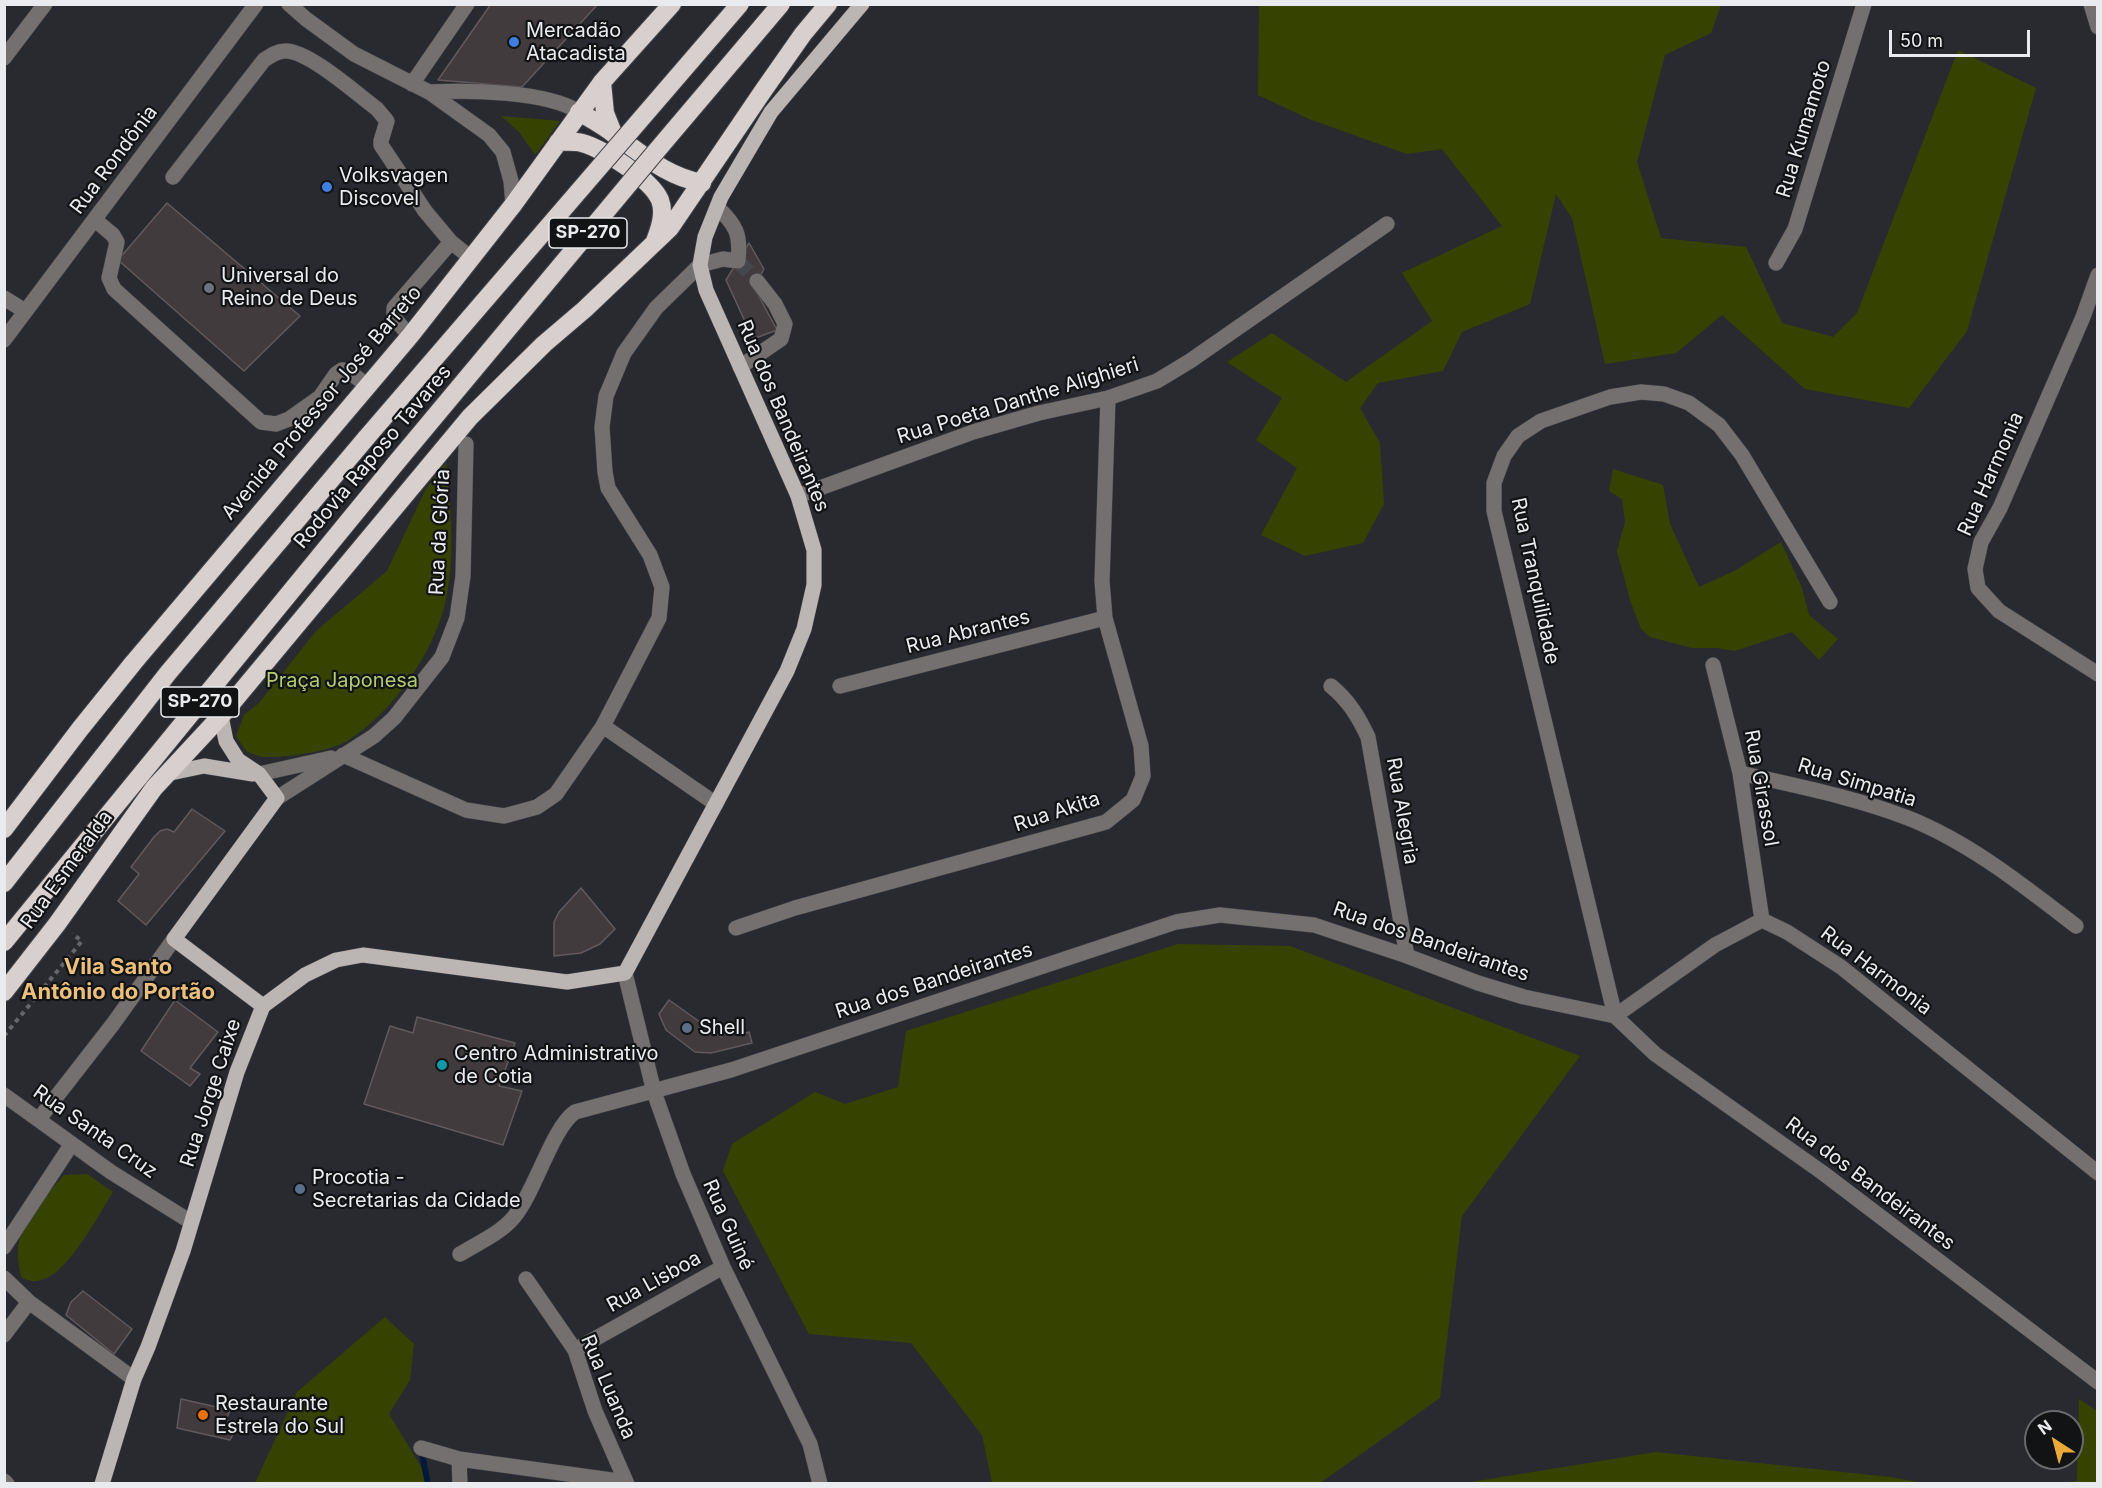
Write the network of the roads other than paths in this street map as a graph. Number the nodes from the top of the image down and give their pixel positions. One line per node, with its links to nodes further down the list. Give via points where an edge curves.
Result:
1 (45, 4): 13 (street)
2 (256, 4): 24 (street, Rua Rondônia)
3 (289, 4): 15 (street, via 354,54)
4 (467, 4): 15 (street)
5 (672, 4): 14 (highway, Avenida Professor José Barreto)
6 (740, 4): 57 (highway, Rodovia Raposo Tavares / SP-270, bridge, via 168,673)
7 (782, 4): 62 (highway, Rodovia Raposo Tavares / SP-270, bridge, via 396,463)
8 (828, 4): 21 (highway, via 803,34)
9 (862, 4): 23 (main road, via 771,112)
10 (1864, 4): 29 (street, Rua Kumamoto, via 1795,229)
11 (2091, 4): 12 (street)
12 (2097, 27)
13 (4, 58)
14 (602, 82): 17 (highway, Avenida Professor José Barreto); 18 (highway, via 605,113)
15 (412, 84): 16 (street)
16 (429, 92): 17 (street, via 549,99); 22 (street, via 489,135 504,152)
17 (579, 112): 18 (highway); 19 (highway, Avenida Professor José Barreto)
18 (613, 133): 21 (highway, via 665,171)
19 (558, 142): 22 (highway, Avenida Professor José Barreto); 27 (highway, via 589,146 630,168 653,188 662,212)
20 (173, 177): 26 (street, via 264,60 286,51 304,56 385,118 381,146)
21 (702, 183): 27 (highway)
22 (513, 205): 28 (highway, Avenida Professor José Barreto)
23 (717, 207): 30 (main road, via 705,237); 30 (street, via 738,232 738,261)
24 (94, 220): 34 (street, Rua Rondônia); 38 (street, via 117,242 109,278 114,290 261,422 276,424 289,419 320,397 342,370)
25 (1387, 224): 39 (street, Rua Poeta Danthe Alighieri, via 1190,361 1157,381)
26 (451, 242): 28 (street); 35 (street, via 394,308 394,318)
27 (653, 246): 48 (highway, via 470,417)
28 (471, 258): 35 (highway, Avenida Professor José Barreto)
29 (1776, 263)
30 (700, 265): 37 (main road, Rua dos Bandeirantes, via 706,290); 49 (street, via 656,308 624,353 606,396 602,427 608,488 650,555 662,587 659,618)
31 (2097, 275): 45 (street, Rua Harmonia, via 2083,317 2005,497 1981,542 1975,569 1978,588 1999,611)
32 (757, 281): 37 (street, via 785,324 781,339)
33 (4, 298): 34 (street)
34 (25, 311): 36 (street, Rua Rondônia)
35 (410, 336): 38 (highway, Avenida Professor José Barreto)
36 (4, 339)
37 (740, 367): 41 (main road, Rua dos Bandeirantes)
38 (368, 386): 56 (highway, Avenida Professor José Barreto, via 134,662)
39 (1108, 398): 41 (street, Rua Poeta Danthe Alighieri, via 973,432); 43 (street, Rua Akita, via 1102,581)
40 (466, 444): 50 (street, Rua da Glória, via 463,576 457,618 442,657 394,718 374,736)
41 (798, 496): 55 (main road, Rua dos Bandeirantes, via 814,550 814,585 804,629 787,671)
42 (1830, 602): 67 (street, Rua Tranquilidade, via 1742,455 1719,425 1689,403 1664,393 1641,392 1610,398 1541,421 1518,435 1504,456 1494,483 1494,511)
43 (1105, 618): 46 (street, Rua Abrantes); 60 (street, Rua Akita, via 1141,746 1143,776 1133,800 1106,822)
44 (1713, 665): 51 (street, Rua Girassol)
45 (2097, 674)
46 (840, 686)
47 (1331, 686): 63 (street, Rua Alegria, via 1357,712 1368,737)
48 (221, 716): 52 (highway); 53 (main road, via 226,741 238,760)
49 (603, 726): 50 (street, via 556,794 537,807 504,816 466,810); 55 (street)
50 (342, 755): 53 (street); 54 (street, Rua da Glória)
51 (1740, 773): 58 (street, Rua Girassol); 59 (street, Rua Simpatia, via 1846,798 1909,818 1969,849)
52 (166, 774): 53 (main road, via 204,766); 65 (highway, Rua Esmeralda)
53 (259, 774): 54 (main road)
54 (277, 798): 61 (main road)
55 (716, 804): 64 (main road, Rua dos Bandeirantes)
56 (4, 829)
57 (4, 883)
58 (1762, 920): 67 (street, via 1715,945); 72 (street, Rua Harmonia, via 1840,967)
59 (2076, 926)
60 (736, 928)
61 (174, 939): 66 (main road); 70 (street)
62 (4, 942)
63 (1407, 956): 67 (street, Rua dos Bandeirantes, via 1524,997); 68 (street, Rua dos Bandeirantes, via 1314,925 1220,915 1176,922)
64 (625, 973): 66 (main road, Rua Jorge Caixe, via 567,982 363,955 336,960 305,975); 68 (street, Rua Guiné)
65 (4, 992)
66 (263, 1006): 73 (main road, Rua Jorge Caixe, via 237,1072)
67 (1615, 1016): 83 (street, Rua dos Bandeirantes, via 1655,1054 1823,1173)
68 (654, 1092): 75 (street, Rua dos Bandeirantes, via 569,1116 513,1219); 76 (street, Rua Guiné, via 683,1174)
69 (4, 1095): 70 (street, Rua Santa Cruz)
70 (39, 1119): 71 (street, Rua Santa Cruz)
71 (71, 1145): 73 (street, Rua Santa Cruz); 74 (street)
72 (2097, 1173)
73 (191, 1222): 82 (main road, Rua Jorge Caixe)
74 (4, 1247)
75 (460, 1254)
76 (723, 1267): 81 (street, Rua Lisboa); 89 (street, Rua Guiné, via 810,1444)
77 (4, 1278): 79 (street)
78 (526, 1279): 81 (street, Rua Luanda)
79 (29, 1302): 80 (street); 82 (street)
80 (4, 1335)
81 (575, 1350): 86 (street, Rua Luanda, via 595,1411)
82 (134, 1379): 87 (main road, Rua Jorge Caixe)
83 (2097, 1382)
84 (421, 1448): 85 (street)
85 (459, 1459): 86 (street); 88 (street)
86 (627, 1483)
87 (102, 1484)
88 (460, 1484)
89 (820, 1484)

